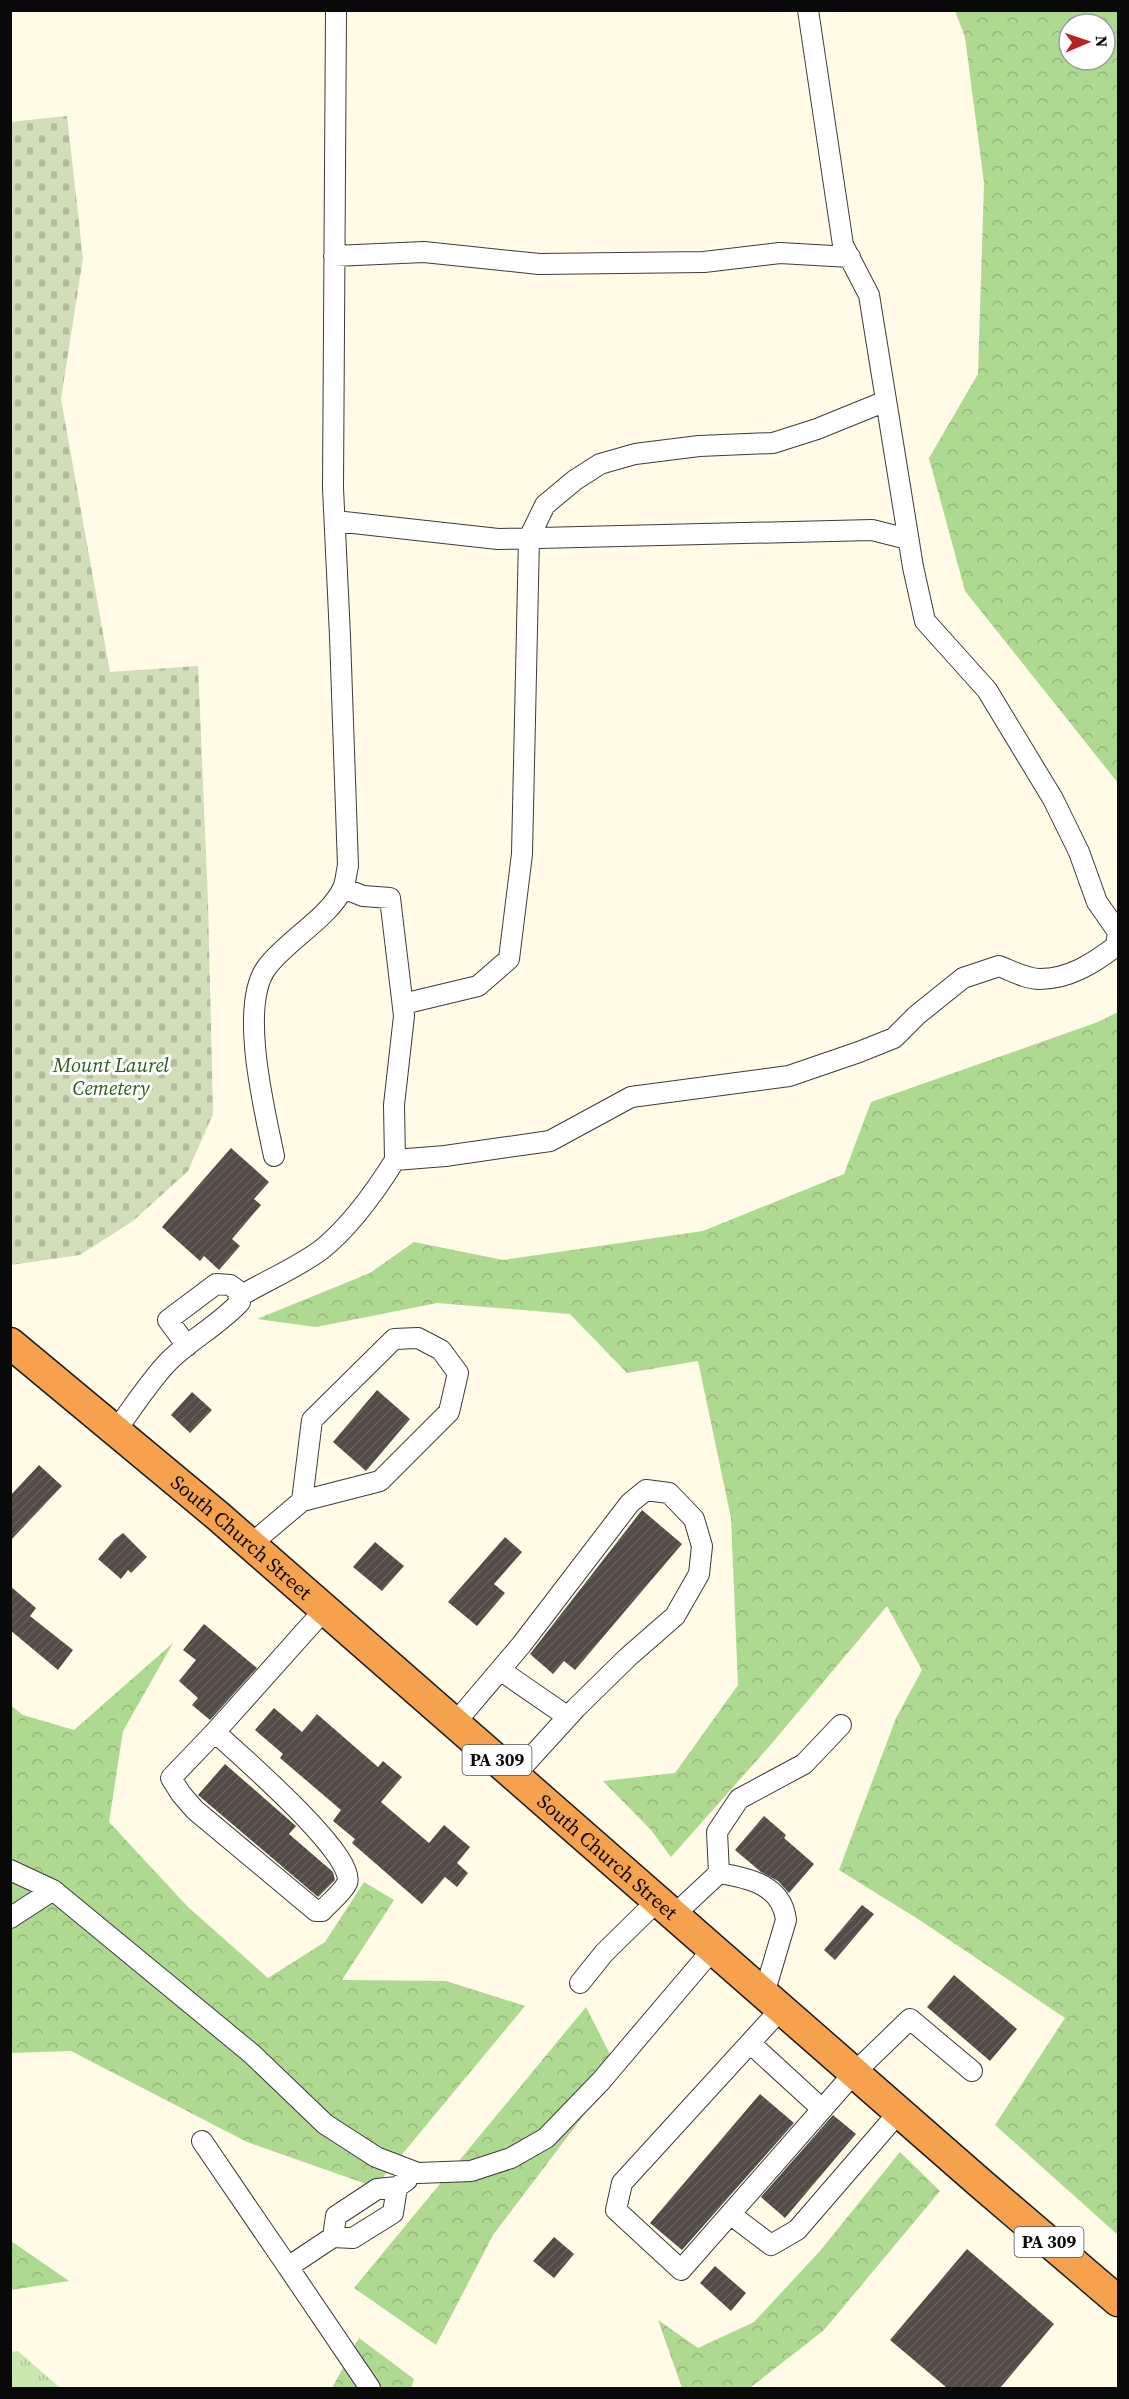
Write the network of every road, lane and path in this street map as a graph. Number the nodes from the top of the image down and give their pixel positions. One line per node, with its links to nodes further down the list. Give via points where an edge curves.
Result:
1 (336, 10): 3 (lane)
2 (808, 10): 4 (lane, via 843,245)
3 (334, 256): 4 (lane, via 424,252 538,264 704,262 780,253); 6 (lane)
4 (850, 258): 5 (lane, via 869,295)
5 (886, 401): 7 (lane, via 773,442 646,453 600,464 545,505); 8 (lane)
6 (335, 521): 7 (lane, via 498,539); 9 (lane, via 348,866)
7 (530, 538): 8 (lane, via 872,530); 10 (lane, via 522,854 509,958 478,986)
8 (908, 539): 12 (lane, via 925,621 987,690 1053,799 1079,852 1097,902 1118,932 1116,946 1075,972 1039,979 999,966 963,978 917,1014 894,1038 789,1076 631,1096 550,1141)
9 (343, 888): 10 (lane, via 363,896 390,898); 11 (lane, via 331,906 266,968 258,987 255,1045)
10 (403, 1004): 12 (lane, via 394,1105)
11 (274, 1156)
12 (395, 1160): 13 (lane, via 344,1229 320,1251)
13 (240, 1296): 15 (lane, via 230,1314); 15 (lane, via 230,1285 216,1284 168,1320)
14 (10, 1343): 16 (highway, South Church Street / PA 309)
15 (187, 1346): 16 (lane, via 170,1359)
16 (116, 1430): 18 (highway, South Church Street / PA 309)
17 (302, 1501): 17 (lane, via 380,1481 449,1412 458,1373 441,1350 418,1338 394,1339 312,1420); 18 (lane)
18 (251, 1544): 19 (highway, South Church Street / PA 309)
19 (325, 1609): 22 (highway, South Church Street / PA 309); 24 (lane)
20 (500, 1670): 21 (lane); 21 (lane, via 630,1503 646,1490 669,1493 694,1519 702,1546 699,1574 675,1616); 22 (lane)
21 (568, 1717): 25 (lane)
22 (455, 1723): 25 (highway, South Church Street / PA 309)
23 (841, 1725): 27 (lane, via 804,1764 739,1798 717,1832)
24 (214, 1732): 24 (lane, via 313,1824 342,1862 347,1883 322,1911 316,1911 195,1810 171,1778)
25 (515, 1775): 29 (highway, South Church Street / PA 309)
26 (10, 1870): 28 (lane)
27 (719, 1873): 29 (lane); 33 (lane, via 751,1879 770,1890 785,1908)
28 (53, 1890): 30 (lane); 40 (lane, via 252,2054 325,2124 376,2157)
29 (666, 1908): 31 (highway, South Church Street / PA 309); 32 (lane, via 604,1953)
30 (10, 1918)
31 (713, 1949): 33 (highway, South Church Street / PA 309); 40 (lane, via 601,2081 546,2138 512,2158 471,2171)
32 (580, 1983)
33 (773, 2001): 34 (lane); 36 (highway, South Church Street / PA 309)
34 (750, 2043): 37 (lane); 42 (lane, via 622,2183 616,2210 681,2270)
35 (972, 2071): 36 (lane, via 910,2019)
36 (854, 2073): 37 (lane); 38 (highway, South Church Street / PA 309)
37 (822, 2109): 42 (lane)
38 (899, 2112): 42 (lane, via 797,2230 771,2245); 45 (highway, South Church Street / PA 309)
39 (202, 2141): 44 (lane)
40 (418, 2173): 41 (lane)
41 (397, 2187): 43 (lane, via 377,2189 336,2216); 43 (lane, via 393,2213 352,2238)
42 (730, 2214)
43 (333, 2236): 44 (lane)
44 (288, 2267): 46 (lane)
45 (1119, 2301)
46 (370, 2388)

